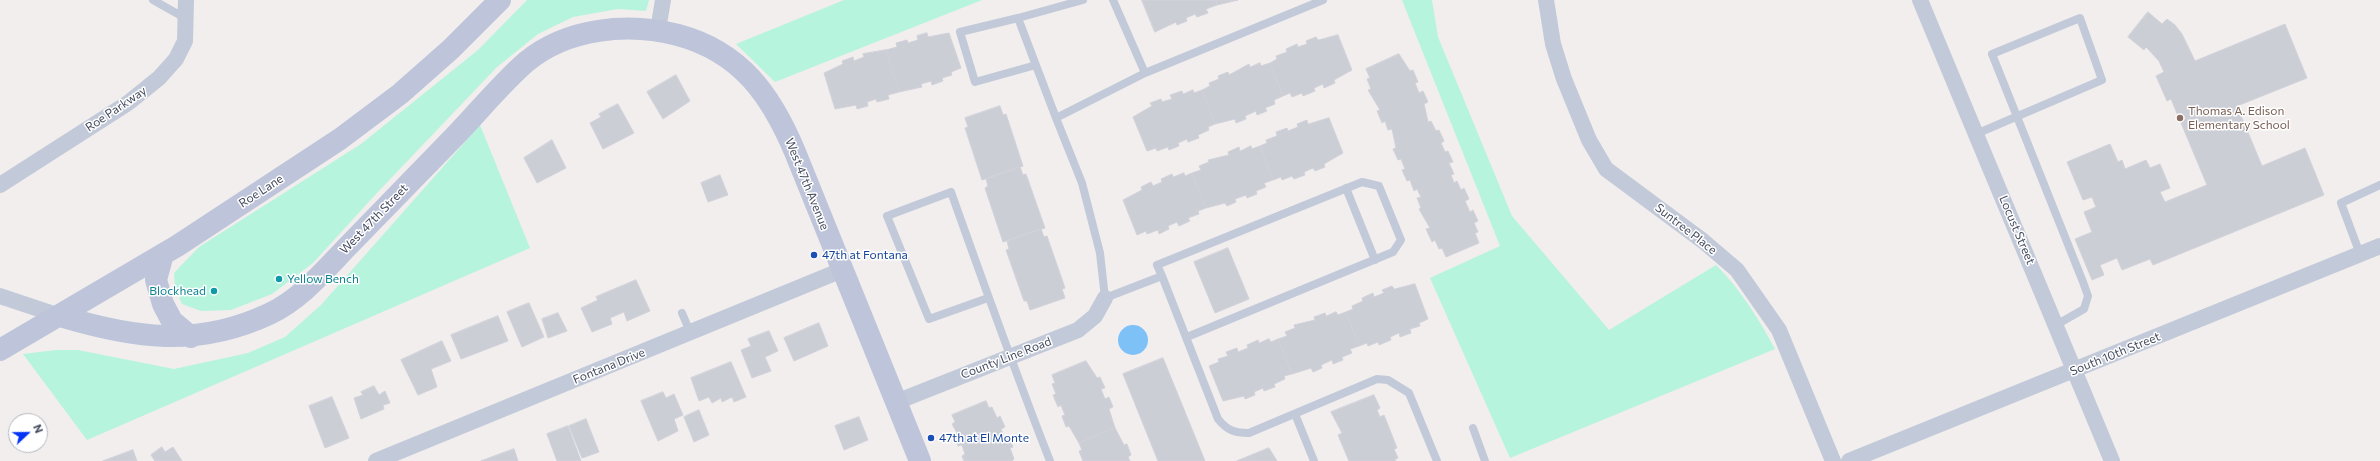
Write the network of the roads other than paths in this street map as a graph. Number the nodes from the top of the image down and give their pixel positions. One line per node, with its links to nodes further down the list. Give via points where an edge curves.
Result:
1 (153, 0): 10 (lane)
2 (186, 0): 10 (street, Roe Parkway)
3 (500, 0): 22 (street, Roe Lane, via 451,48 382,108 340,139)
4 (663, 0): 12 (street)
5 (1083, 0): 11 (lane)
6 (1113, 0): 14 (lane)
7 (1323, 0): 14 (lane)
8 (1546, 0): 48 (street, Suntree Place, via 1553,44 1564,79 1589,140 1606,169 1703,241 1737,270 1779,330)
9 (1920, 0): 17 (street, Locust Street)
10 (185, 18): 18 (street, Roe Parkway, via 184,40 176,59 159,78 128,103)
11 (1018, 18): 13 (lane); 13 (lane, via 960,32 975,82)
12 (658, 30): 25 (street, West 47th Avenue, via 706,45 748,74 766,95 782,120); 34 (street, West 47th Street, via 629,27 576,36 526,62 315,282 269,314 224,330)
13 (1036, 65): 16 (lane)
14 (1145, 73): 16 (lane)
15 (2016, 115): 15 (lane, via 2102,80 2080,18 1992,54); 17 (lane); 32 (lane, via 2088,296 2084,310)
16 (1056, 118): 29 (lane, via 1082,183 1100,253)
17 (1976, 134): 32 (street, Locust Street)
18 (0, 185)
19 (2380, 185): 23 (lane, via 2342,202)
20 (1346, 188): 24 (lane); 24 (lane, via 1362,182 1379,186 1401,240 1393,252); 26 (lane, via 1157,264)
21 (2380, 246): 23 (street, South 10th Street)
22 (163, 254): 31 (street, Roe Lane); 34 (street, via 156,280 162,304 172,321)
23 (2360, 254): 38 (street, South 10th Street)
24 (1375, 260): 35 (lane)
25 (842, 270): 33 (street, Fontana Drive); 39 (street, West 47th Avenue)
26 (1162, 276): 29 (lane); 35 (lane)
27 (0, 296): 31 (street)
28 (988, 298): 28 (lane, via 929,319 887,216 951,192); 37 (lane)
29 (1105, 298): 37 (street, County Line Road, via 1094,316 1078,330)
30 (682, 314): 33 (lane)
31 (60, 316): 34 (street, West 47th Street, via 109,330 159,337); 36 (street, Roe Lane)
32 (2056, 325): 38 (street, Locust Street)
33 (690, 332): 42 (street, Fontana Drive)
34 (191, 336)
35 (1187, 337): 40 (lane, via 1218,419 1226,428 1237,433 1249,433)
36 (0, 350)
37 (1008, 356): 39 (street, County Line Road); 44 (lane)
38 (2075, 370): 49 (street, South 10th Street); 50 (street, Locust Street)
39 (896, 402): 43 (street, West 47th Avenue)
40 (1295, 414): 45 (lane); 46 (lane, via 1377,379 1388,380 1409,393)
41 (1473, 428): 47 (lane)
42 (376, 461)
43 (920, 461)
44 (1050, 461)
45 (1314, 461)
46 (1437, 461)
47 (1485, 461)
48 (1833, 461)
49 (1849, 461)
50 (2112, 461)

